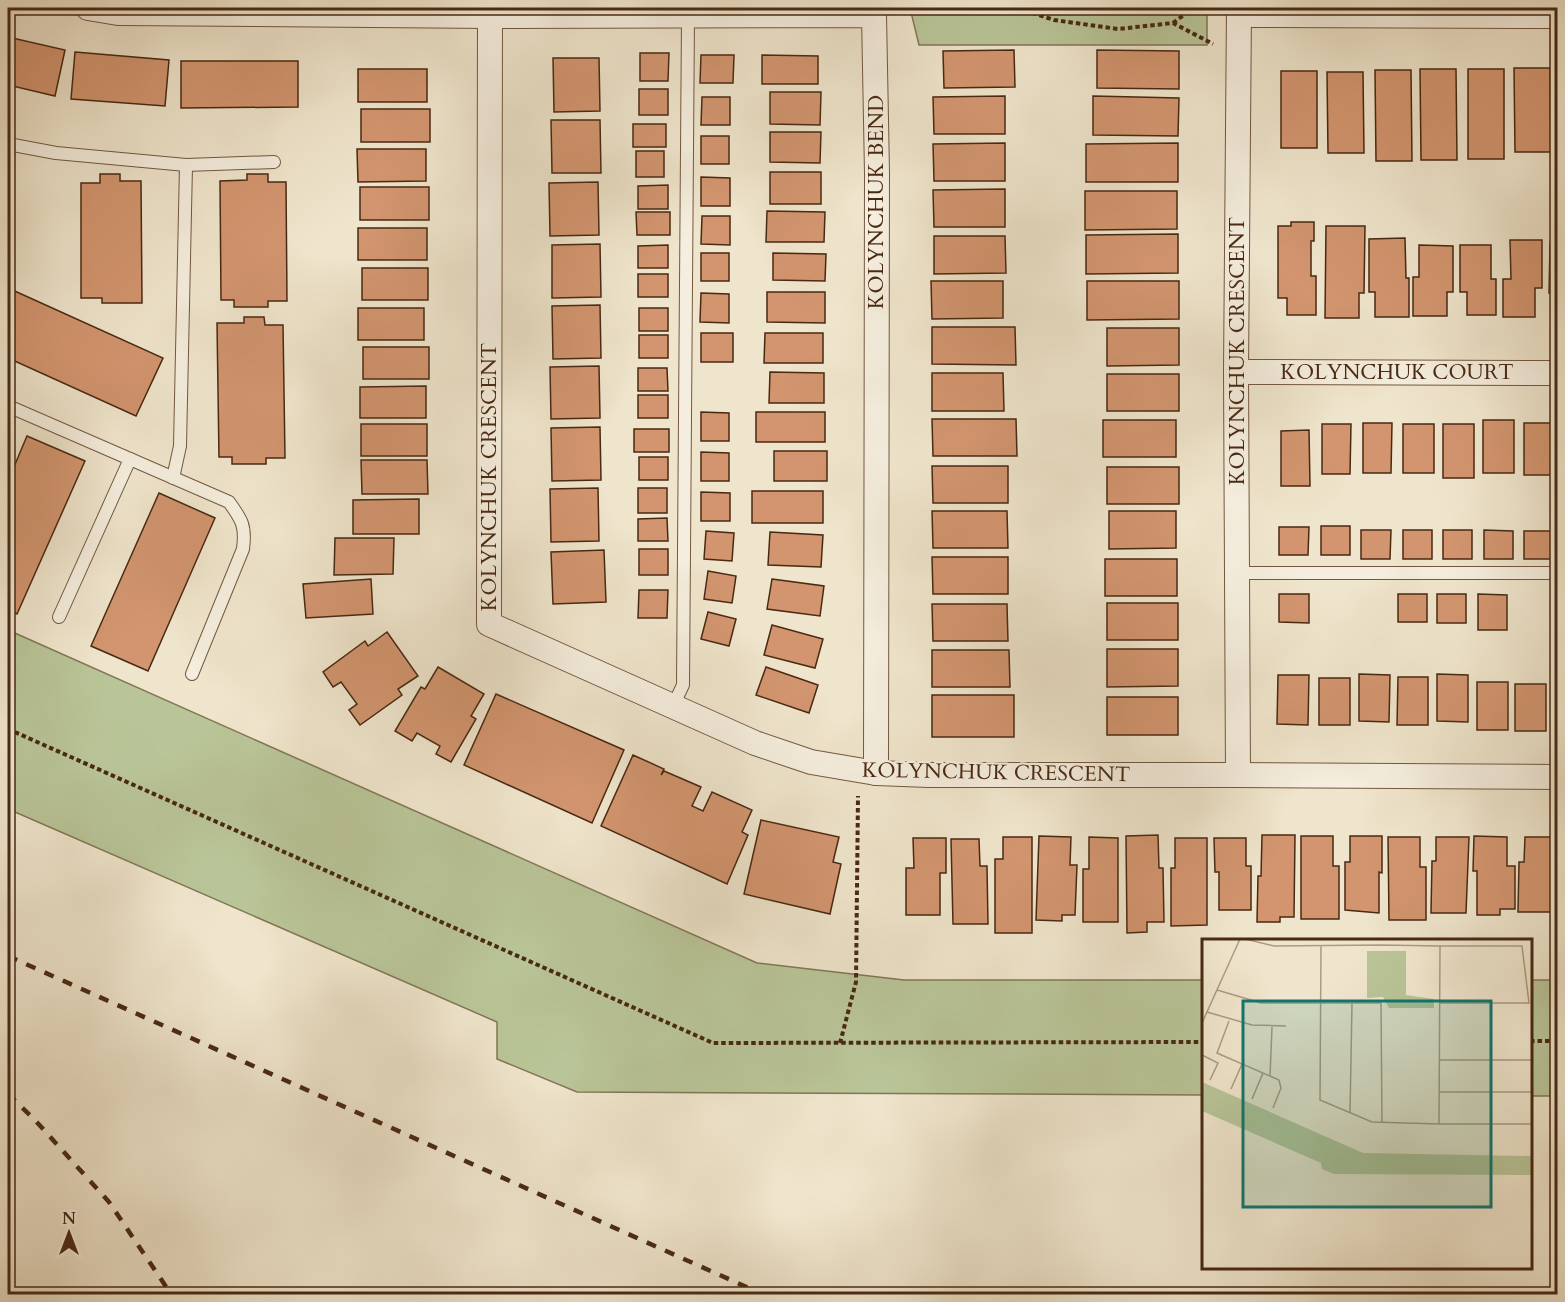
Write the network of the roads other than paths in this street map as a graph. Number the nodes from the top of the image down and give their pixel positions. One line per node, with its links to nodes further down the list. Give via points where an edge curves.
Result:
1 (88, 8): 3 (street, KOLYNCHUK BEND, via 118,13)
2 (1239, 11): 5 (street); 9 (street, KOLYNCHUK CRESCENT)
3 (490, 12): 4 (street, KOLYNCHUK BEND); 18 (street, KOLYNCHUK CRESCENT, via 489,624)
4 (688, 16): 18 (lane, via 683,685); 19 (street, KOLYNCHUK BEND, via 873,15 878,172)
5 (1557, 16)
6 (8, 144): 8 (lane, via 57,153)
7 (274, 162): 8 (lane)
8 (186, 165): 13 (lane, via 180,446)
9 (1236, 372): 10 (street, KOLYNCHUK COURT); 14 (street, KOLYNCHUK CRESCENT)
10 (1557, 373)
11 (8, 406): 12 (lane)
12 (130, 459): 13 (lane); 16 (lane)
13 (173, 478): 17 (lane, via 229,502 243,521 243,549)
14 (1236, 573): 15 (lane); 20 (street, KOLYNCHUK CRESCENT)
15 (1557, 573)
16 (59, 617)
17 (192, 674)
18 (673, 706): 19 (street, KOLYNCHUK CRESCENT, via 811,762)
19 (876, 773): 20 (street, KOLYNCHUK CRESCENT)
20 (1238, 775): 21 (street)
21 (1557, 777)

